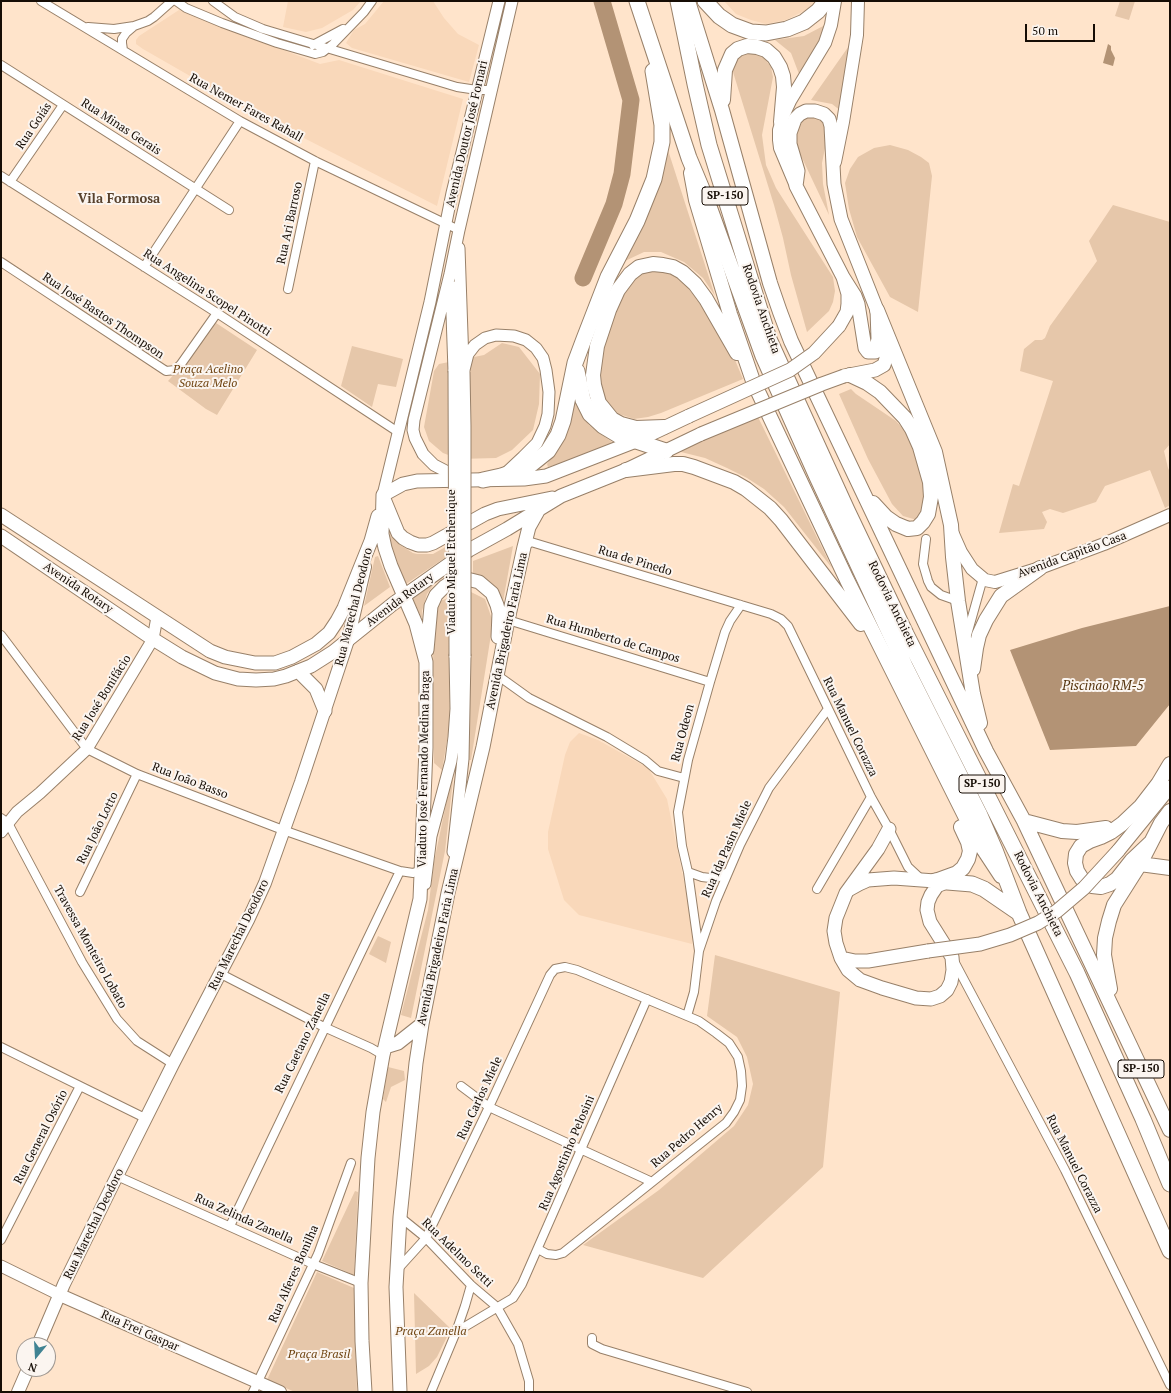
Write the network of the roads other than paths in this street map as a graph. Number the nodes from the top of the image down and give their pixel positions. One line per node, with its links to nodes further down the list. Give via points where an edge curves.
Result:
1 (41, 1): 16 (street, Rua Nemer Fares Rahall)
2 (172, 1): 17 (street, via 148,21)
3 (176, 1): 20 (street, via 212,19 307,52 317,54)
4 (213, 1): 19 (street, via 253,26)
5 (372, 1): 15 (street)
6 (498, 1): 23 (street, Avenida Doutor José Fornari)
7 (512, 1): 24 (street, Avenida Doutor José Fornari)
8 (637, 1): 18 (highway, Rodovia Anchieta / SP-150)
9 (678, 1): 143 (highway, Rodovia Anchieta / SP-150, via 709,145 769,339 906,634 1077,973)
10 (688, 1): 26 (highway, Rodovia Anchieta / SP-150)
11 (705, 1): 12 (highway, via 732,25 751,32 766,33 787,30 804,22)
12 (826, 1)
13 (836, 1): 28 (main road, via 825,43 790,101)
14 (858, 1): 31 (main road, via 857,35)
15 (350, 25): 19 (street); 20 (street)
16 (83, 26): 17 (street, via 114,29); 21 (street, Rua Nemer Fares Rahall)
17 (134, 26): 21 (street, via 124,36)
18 (648, 38): 29 (highway, Rodovia Anchieta / SP-150); 47 (highway, via 662,125 660,158 637,221 608,277)
19 (313, 45): 20 (street)
20 (327, 49): 23 (street, via 456,87)
21 (123, 50): 27 (street, Rua Nemer Fares Rahall)
22 (1, 65): 25 (street, Rua Minas Gerais)
23 (477, 90): 24 (street); 37 (street, Avenida Doutor José Fornari)
24 (491, 90): 38 (street, Avenida Doutor José Fornari)
25 (63, 104): 33 (street, Rua Goiás); 35 (street, Rua Minas Gerais)
26 (722, 110): 28 (highway, via 724,74 730,58 740,48 757,47 772,55 782,72 784,87); 59 (highway, Rodovia Anchieta / SP-150, via 780,312 791,341)
27 (240, 121): 30 (street, Rua Nemer Fares Rahall); 35 (street)
28 (781, 122): 34 (main road, via 779,144)
29 (689, 158): 49 (highway, Rodovia Anchieta / SP-150, via 696,200); 114 (highway, Rodovia Anchieta / SP-150, via 763,356 905,666 979,813)
30 (315, 161): 37 (street, Rua Nemer Fares Rahall); 43 (street, Rua Ari Barroso)
31 (834, 167): 34 (main road, via 829,119 824,114 806,110 795,119 790,133 790,144 798,171); 44 (main road, via 834,184 841,219)
32 (1, 176): 33 (street, Rua Angelina Scopel Pinotti)
33 (10, 182): 40 (street, Rua Angelina Scopel Pinotti)
34 (796, 186): 42 (main road)
35 (195, 188): 36 (street, Rua Minas Gerais); 40 (street)
36 (229, 210)
37 (446, 223): 38 (street, Rua Nemer Fares Rahall); 41 (street, Avenida Doutor José Fornari); 52 (street, Avenida Doutor José Fornari, via 430,302)
38 (459, 230): 41 (street, Avenida Doutor José Fornari); 48 (street, Viaduto Miguel Etchenique)
39 (1, 262): 45 (street, Rua José Bastos Thompson, via 166,371 175,370 181,364)
40 (144, 267): 45 (street, Rua Angelina Scopel Pinotti)
41 (450, 274): 48 (street, Viaduto Miguel Etchenique); 57 (street, Avenida Doutor José Fornari, via 416,410 414,430 418,444 428,460)
42 (843, 276): 46 (main road, via 858,304 865,348 868,352 875,352); 51 (main road, bridge, via 848,294 847,312 839,326 814,353 784,374)
43 (288, 289)
44 (877, 310): 46 (main road); 65 (highway, via 935,452)
45 (217, 313): 52 (street, Rua Angelina Scopel Pinotti)
46 (878, 327): 50 (main road, Avenida Rotary, via 887,350 884,365 875,370)
47 (575, 363): 53 (highway, via 583,400 590,414 618,435); 56 (highway, via 563,421 554,444 528,467)
48 (460, 371): 56 (street, via 475,345 496,334 526,340 540,353 545,364 549,392 545,426 537,443); 82 (street, Viaduto Miguel Etchenique, bridge)
49 (751, 376): 51 (highway, via 695,284 682,272 663,265 653,264 639,268 623,281 613,299 598,346 593,375 594,385 599,403 616,422 629,428); 81 (highway, Rodovia Anchieta / SP-150)
50 (847, 376): 54 (main road, Avenida Rotary, bridge, via 701,434); 59 (highway, via 867,383 880,392 908,423 923,456 931,492 926,518 919,527 912,529 890,520)
51 (664, 427): 53 (main road)
52 (398, 432): 60 (street, Rua Marechal Deodoro)
53 (636, 441): 54 (highway); 58 (main road, via 546,476)
54 (666, 451): 55 (main road, Avenida Rotary)
55 (626, 470): 61 (main road, Avenida Rotary); 81 (highway, via 683,464 694,466 746,489 781,520)
56 (501, 476): 58 (highway)
57 (464, 480): 58 (main road); 60 (main road, via 417,481 403,484)
58 (483, 480)
59 (864, 493): 91 (highway, Rodovia Anchieta / SP-150)
60 (383, 495): 61 (main road, via 398,532 406,540 418,545 427,545 498,509); 68 (main road, Rua Marechal Deodoro); 72 (main road, Viaduto José Fernando Medina Braga, via 382,534 391,566)
61 (561, 496): 62 (main road, Avenida Rotary)
62 (538, 511): 69 (main road, Avenida Brigadeiro Faria Lima, via 529,527); 72 (main road, Avenida Rotary, via 469,550)
63 (1, 515): 75 (main road, Avenida Rotary)
64 (1170, 515): 70 (main road, Avenida Capitão Casa)
65 (951, 525): 71 (main road, via 956,543 967,562); 73 (highway)
66 (1, 536): 78 (main road, Avenida Rotary)
67 (926, 539): 73 (street, via 923,564 928,582 941,596)
68 (371, 541): 75 (main road, Avenida Rotary, via 344,608 329,633 316,644 292,657 275,662 255,663 225,657 210,651); 79 (main road, Rua Marechal Deodoro)
69 (524, 547): 74 (street, Rua de Pinedo, via 531,542); 76 (main road, Avenida Brigadeiro Faria Lima)
70 (1040, 568): 71 (main road, Avenida Capitão Casa, via 995,582 990,582); 87 (highway, via 1001,596 986,620 976,648)
71 (979, 575): 80 (street)
72 (404, 596): 79 (main road, Avenida Rotary); 83 (main road, Viaduto José Fernando Medina Braga, via 416,624)
73 (958, 601): 80 (highway)
74 (740, 605): 86 (street, Rua Odeon, via 726,632); 88 (street, Rua Manuel Corazza, via 771,614 788,626)
75 (157, 616): 78 (street, Rua José Bonifácio)
76 (508, 620): 85 (main road, Avenida Brigadeiro Faria Lima); 86 (street, Rua Humberto de Campos)
77 (1, 635): 90 (street, Rua João Basso)
78 (153, 639): 84 (main road, Avenida Rotary, via 182,657 238,679 274,679); 90 (street, Rua José Bonifácio)
79 (348, 640): 84 (main road, Avenida Rotary); 89 (main road, Rua Marechal Deodoro)
80 (964, 644): 87 (highway)
81 (882, 651): 93 (highway, Rodovia Anchieta / SP-150)
82 (460, 656): 117 (street, Viaduto Miguel Etchenique, via 463,759); 119 (street, Viaduto Miguel Etchenique, via 451,760 431,836 427,878)
83 (426, 662): 85 (main road, via 432,606 436,595 453,581 463,578 479,582 492,593 497,605); 109 (main road, Viaduto José Fernando Medina Braga)
84 (298, 672): 89 (main road, via 316,689)
85 (497, 675): 95 (street, via 529,698 607,737 658,771); 117 (main road, Avenida Brigadeiro Faria Lima, via 483,747)
86 (710, 682): 95 (street, Rua Odeon)
87 (973, 694): 91 (highway)
88 (828, 709): 97 (street, Rua Manuel Corazza); 112 (street, Rua Ida Pasin Miele, via 769,788)
89 (325, 711): 104 (main road, Rua Marechal Deodoro)
90 (87, 749): 94 (street, Rua João Basso); 99 (street, Rua José Bonifácio, via 40,793)
91 (986, 751): 100 (highway, Rodovia Anchieta / SP-150)
92 (1170, 764): 102 (highway, via 1141,806)
93 (940, 766): 113 (highway, via 949,798 970,851 963,868); 114 (highway, Rodovia Anchieta / SP-150, via 976,838)
94 (137, 774): 104 (street, Rua João Basso); 116 (street, Rua João Lotto)
95 (684, 778): 111 (street, Rua Odeon, via 678,812)
96 (1170, 787): 123 (main road, bridge, via 1101,871 1057,911 1038,923 980,944 868,961)
97 (871, 797): 103 (street, Rua Manuel Corazza); 115 (street)
98 (1170, 811): 101 (highway)
99 (4, 820): 105 (street, Rua José Bonifácio); 133 (street, Travessa Monteiro Lobato, via 117,1020 137,1042)
100 (1024, 821): 102 (highway, via 1062,831 1077,832 1095,831); 127 (highway, Rodovia Anchieta / SP-150)
101 (1166, 823): 106 (highway)
102 (1122, 824): 106 (highway, via 1081,846 1076,854 1077,871 1082,879 1092,886 1101,887 1117,879)
103 (889, 828): 113 (street, Rua Manuel Corazza, via 908,867); 118 (main road, via 878,849)
104 (283, 830): 110 (street, Rua João Basso); 125 (main road, Rua Marechal Deodoro, via 257,901)
105 (1, 832)
106 (1150, 843): 107 (highway)
107 (1140, 864): 108 (highway); 127 (highway, via 1114,905 1105,938 1104,955)
108 (1170, 868)
109 (422, 870): 110 (street, Rua João Basso, via 413,873); 119 (main road, Viaduto José Fernando Medina Braga)
110 (400, 872): 130 (street, Rua Caetano Zanella)
111 (688, 872): 112 (street, via 710,878); 121 (street, Rua Odeon)
112 (728, 872): 121 (street, Rua Ida Pasin Miele)
113 (934, 881): 118 (main road, via 894,878 868,880); 120 (highway, via 972,884 984,889); 122 (main road, via 937,886 930,895 927,910 930,922)
114 (1009, 888): 120 (highway, Rodovia Anchieta / SP-150)
115 (817, 889)
116 (80, 892)
117 (448, 893): 129 (main road, Avenida Brigadeiro Faria Lima)
118 (846, 893): 123 (main road, via 836,918 834,931)
119 (420, 899): 132 (main road)
120 (1019, 913): 149 (highway, Rodovia Anchieta / SP-150)
121 (699, 951): 128 (street, Rua Ida Pasin Miele, via 694,992)
122 (952, 957): 123 (main road, via 953,970 947,990 931,999 916,998 860,980 848,970); 161 (street, Rua Manuel Corazza, via 1065,1170)
123 (841, 958)
124 (555, 969): 126 (street, Rua Pedro Henry, via 565,967 577,970); 136 (street, Rua Carlos Miele)
125 (221, 974): 130 (street); 133 (main road, Rua Marechal Deodoro)
126 (647, 999): 128 (street, Rua Pedro Henry); 139 (street, Rua Agostinho Pelosini)
127 (1113, 1007): 138 (highway, Rodovia Anchieta / SP-150)
128 (687, 1016): 142 (street, Rua Pedro Henry, via 699,1021 729,1043 738,1057 742,1086 740,1100 726,1123)
129 (422, 1024): 132 (main road); 144 (main road, Avenida Brigadeiro Faria Lima)
130 (324, 1027): 132 (street, via 371,1048); 145 (street, Rua Caetano Zanella)
131 (1, 1047): 134 (street)
132 (384, 1051): 153 (main road, via 368,1158)
133 (173, 1064): 137 (main road, Rua Marechal Deodoro)
134 (80, 1086): 137 (street); 147 (street, Rua General Osório)
135 (461, 1086): 136 (street)
136 (489, 1107): 139 (street); 146 (street, Rua Carlos Miele)
137 (147, 1119): 141 (main road, Rua Marechal Deodoro)
138 (1170, 1130)
139 (581, 1149): 142 (street); 148 (street, Rua Agostinho Pelosini)
140 (351, 1163): 150 (street, Rua Alferes Bonilha)
141 (117, 1176): 145 (street, Rua Zelinda Zanella); 155 (main road, Rua Marechal Deodoro)
142 (652, 1182): 148 (street, Rua Pedro Henry, via 563,1253 547,1254)
143 (1170, 1184)
144 (400, 1217): 146 (street, Rua Adelmo Setti); 152 (main road, Avenida Brigadeiro Faria Lima)
145 (230, 1226): 150 (street, Rua Zelinda Zanella)
146 (426, 1238): 152 (street, Rua Carlos Miele); 154 (street, Rua Adelmo Setti)
147 (1, 1240)
148 (538, 1249): 156 (street, Rua Agostinho Pelosini, via 513,1298)
149 (1170, 1251)
150 (313, 1264): 153 (street, Rua Zelinda Zanella); 162 (street, Rua Alferes Bonilha)
151 (1, 1266): 155 (street, Rua Frei Gaspar)
152 (397, 1271): 166 (main road, Avenida Brigadeiro Faria Lima)
153 (361, 1284): 165 (main road)
154 (471, 1285): 156 (street, Rua Adelmo Setti); 157 (street)
155 (60, 1295): 158 (main road, Rua Marechal Deodoro); 162 (main road, Rua Frei Gaspar)
156 (497, 1307): 157 (street, Rua Agostinho Pelosini); 168 (street, via 518,1344 529,1381)
157 (456, 1332): 167 (street)
158 (42, 1337)
159 (592, 1338): 169 (street, via 592,1344 602,1349)
160 (25, 1377): 163 (main road)
161 (1170, 1385)
162 (256, 1388): 164 (main road, Rua Frei Gaspar)
163 (18, 1392)
164 (280, 1392)
165 (365, 1392)
166 (400, 1392)
167 (431, 1392)
168 (529, 1392)
169 (747, 1392)

